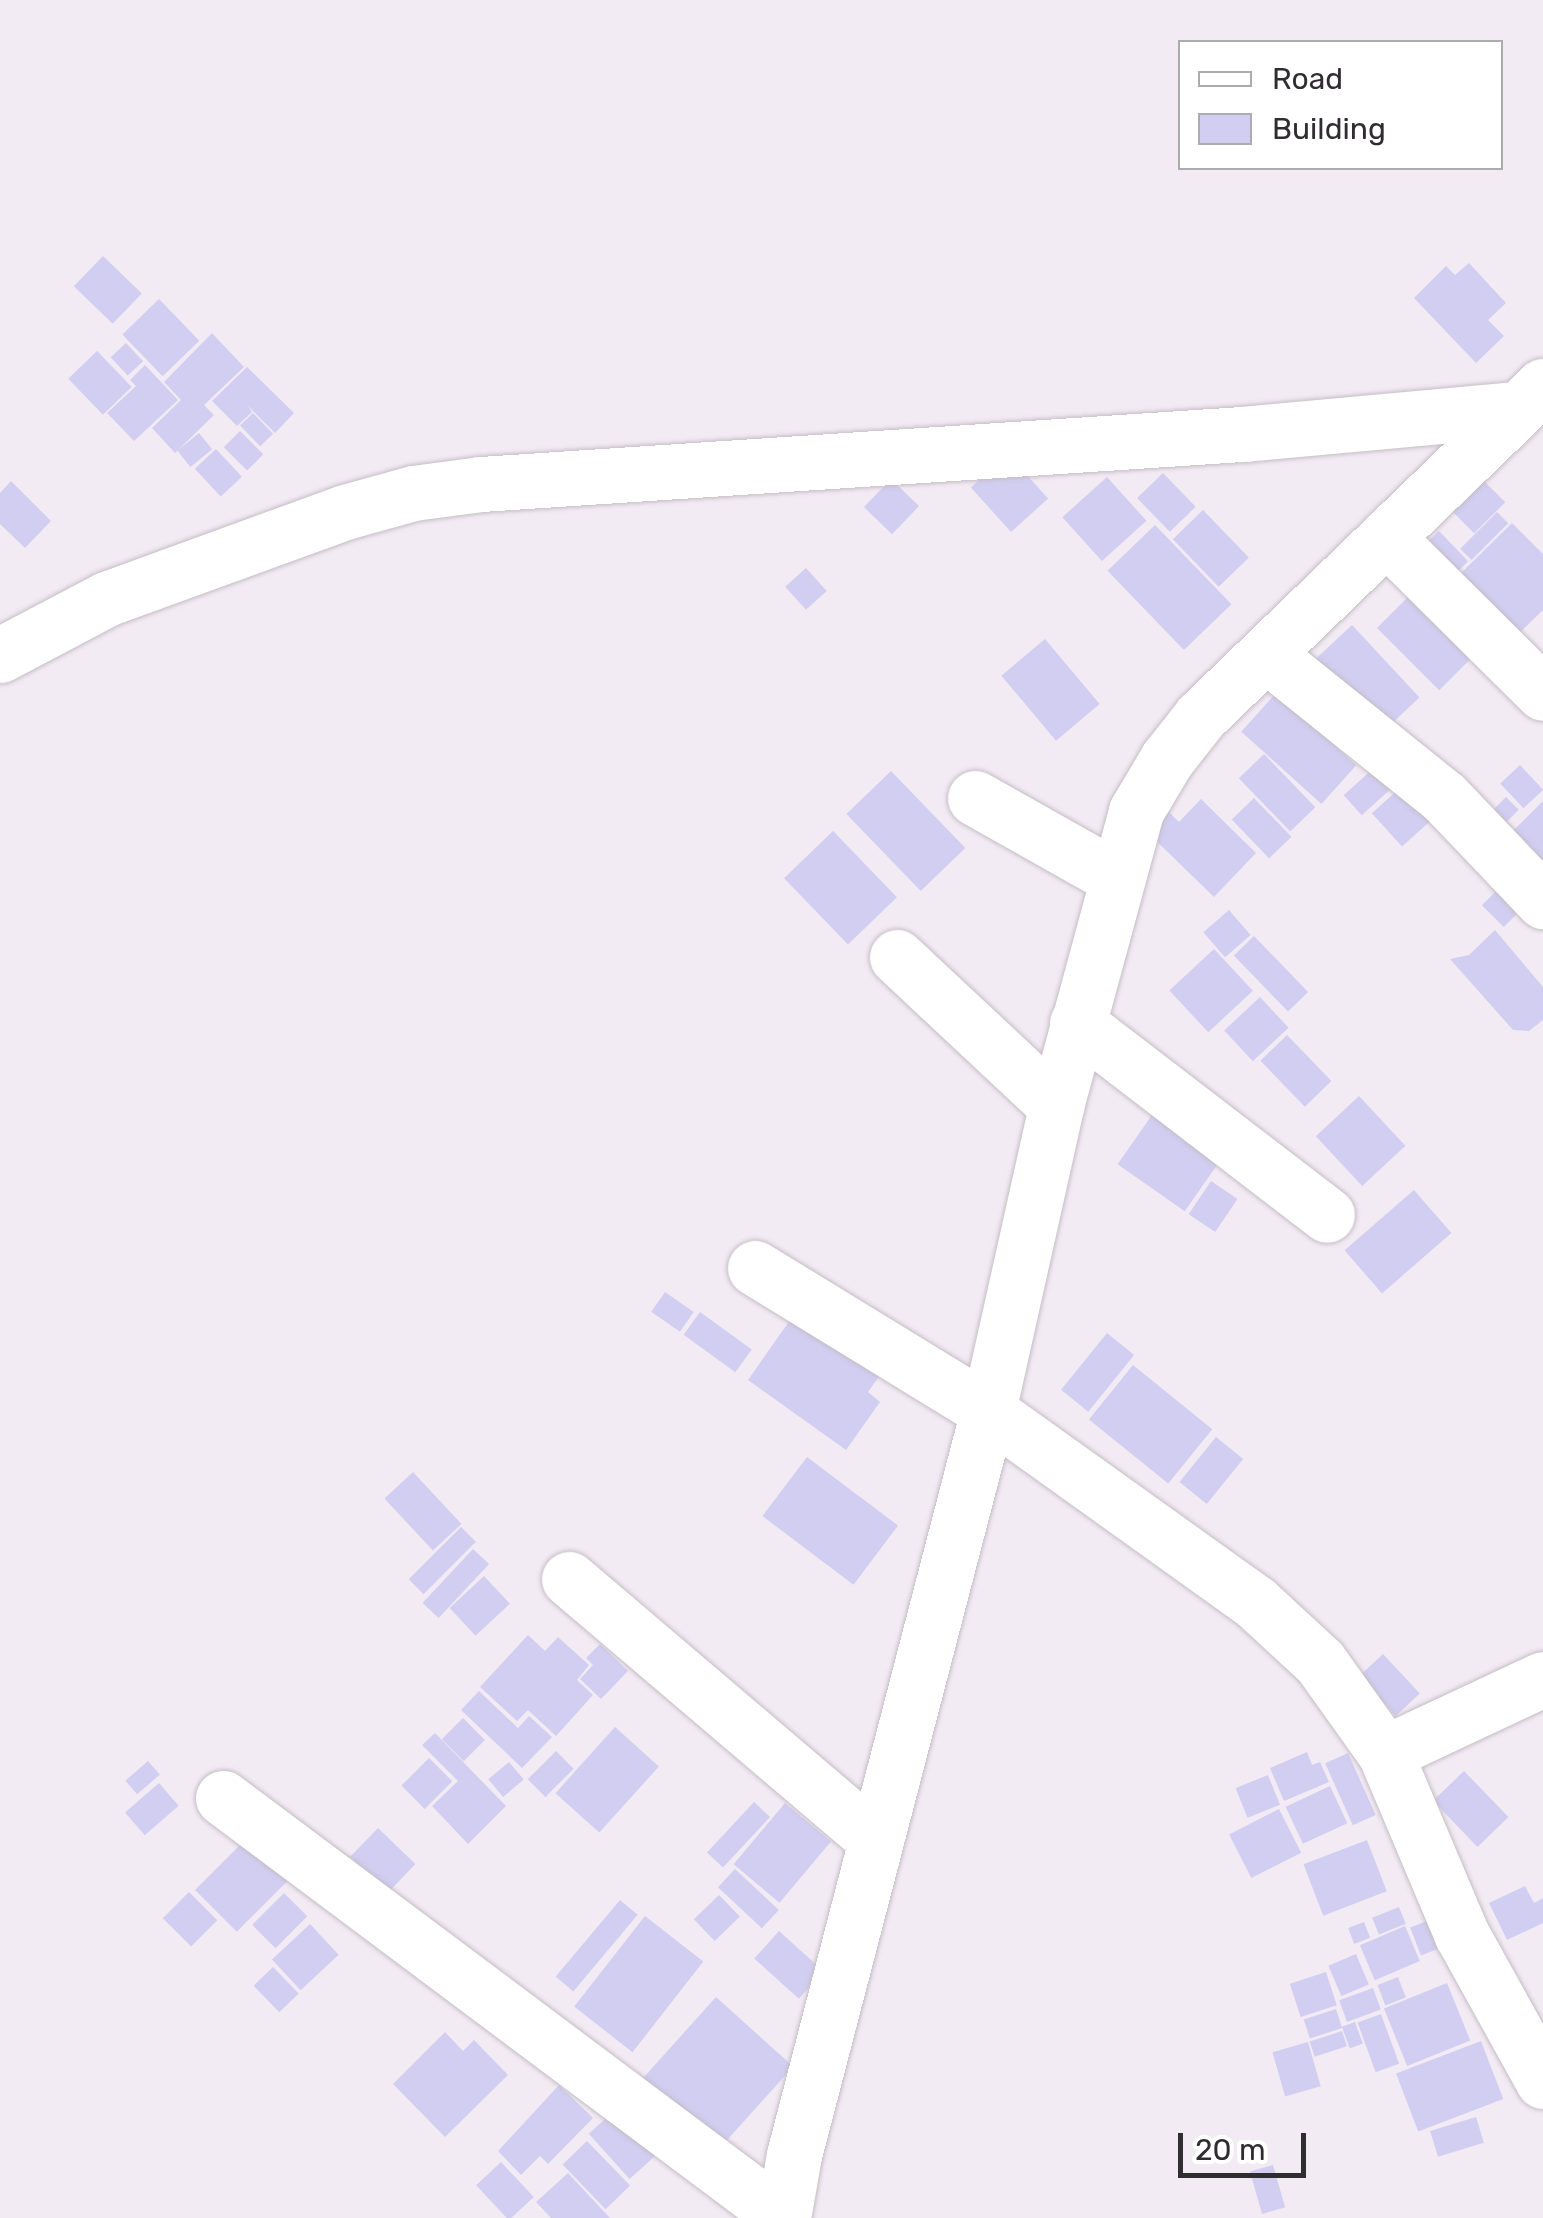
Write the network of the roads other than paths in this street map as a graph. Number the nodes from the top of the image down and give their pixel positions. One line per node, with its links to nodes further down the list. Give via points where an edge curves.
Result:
1 (1530, 398): 2 (street); 4 (street, via 1242,434 413,492 106,599)
2 (1386, 537): 3 (street); 5 (street)
3 (1266, 654): 7 (street, via 1166,759 1136,811); 8 (street, via 1444,796)
4 (0, 656)
5 (1543, 693)
6 (975, 798): 7 (street)
7 (1115, 877): 10 (street)
8 (1543, 901)
9 (897, 957): 11 (street)
10 (1077, 1023): 11 (street); 12 (street)
11 (1056, 1106): 14 (street)
12 (1327, 1216)
13 (756, 1268): 14 (street)
14 (988, 1410): 17 (street, via 1255,1602 1320,1662); 19 (street)
15 (568, 1578): 19 (street)
16 (1543, 1679): 17 (street)
17 (1385, 1753): 20 (street, via 1462,1934)
18 (223, 1798): 21 (street)
19 (875, 1839): 21 (street)
20 (1543, 2081)
21 (783, 2218)

